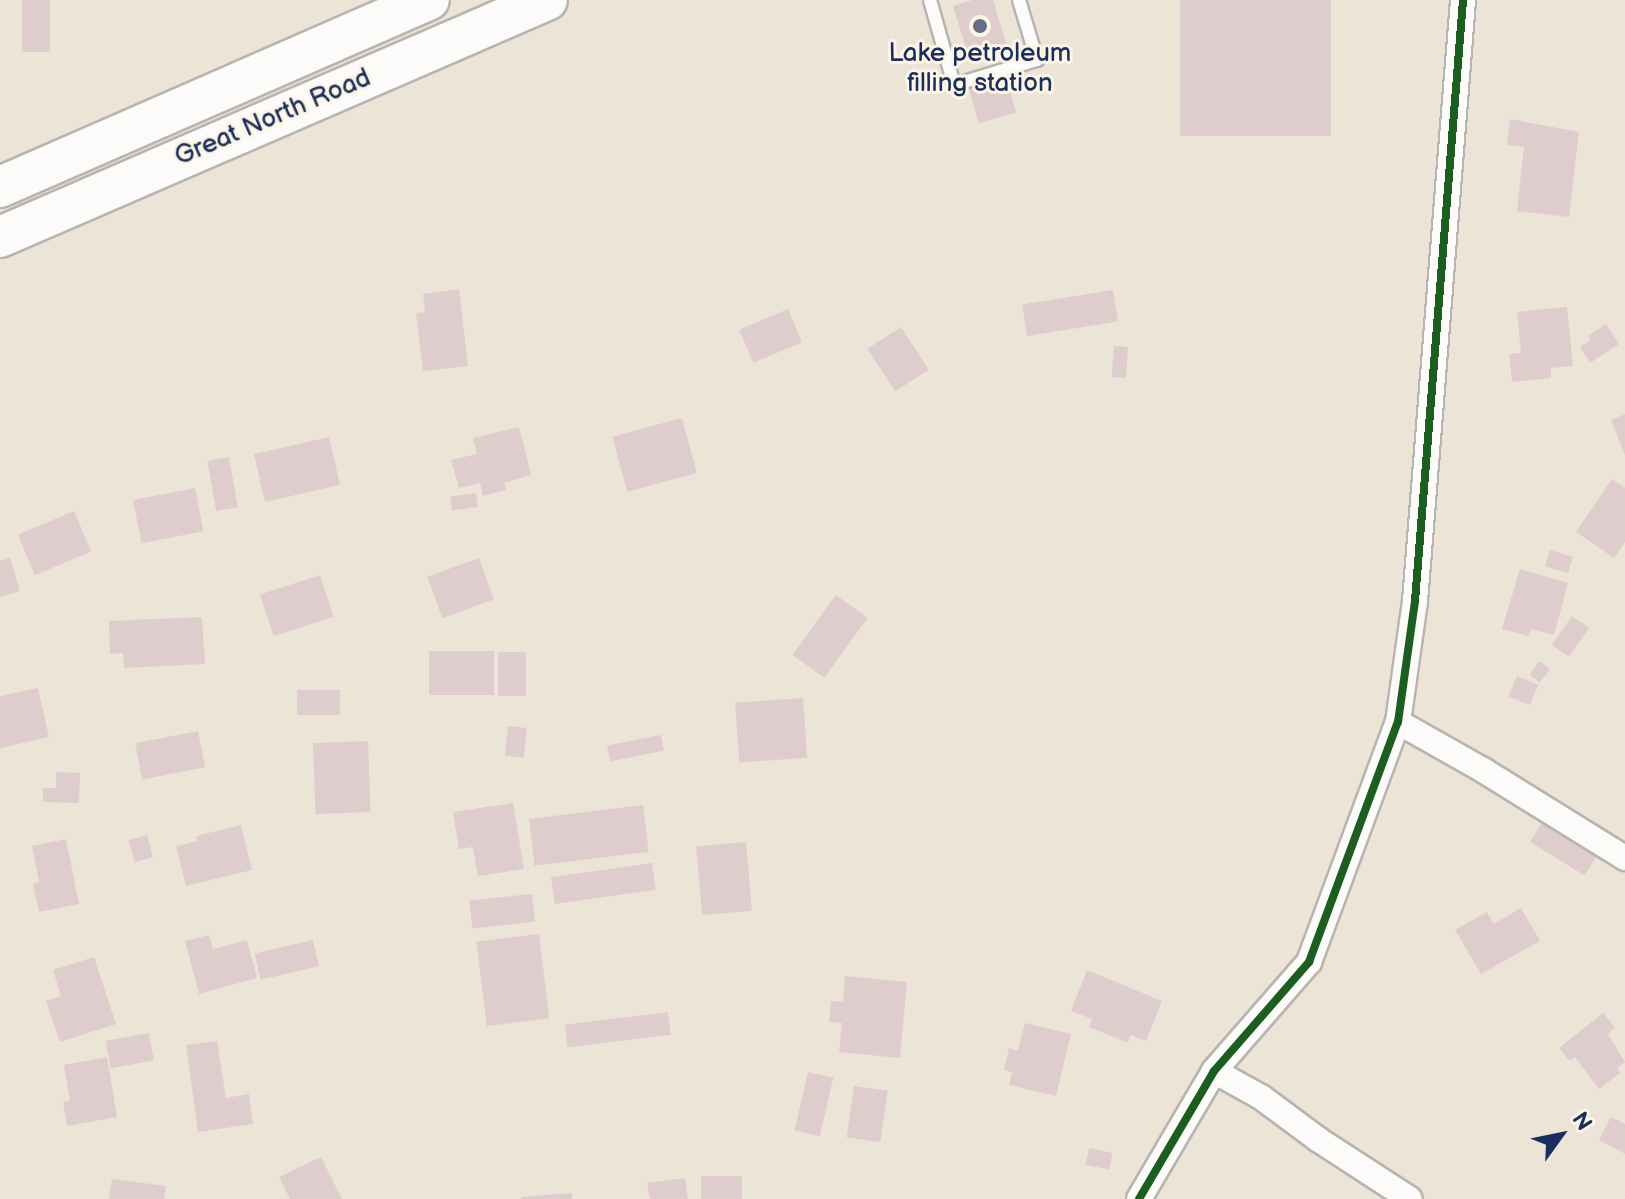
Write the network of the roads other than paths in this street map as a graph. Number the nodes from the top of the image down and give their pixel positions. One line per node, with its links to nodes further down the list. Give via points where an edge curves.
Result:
1 (429, 0): 6 (highway, Great North Road)
2 (547, 0): 7 (highway, Great North Road)
3 (930, 0): 4 (lane, via 954,85 1037,60)
4 (1019, 0)
5 (1463, 0): 8 (street, via 1415,601)
6 (0, 187)
7 (0, 237)
8 (1398, 722): 9 (street); 10 (street, via 1309,962)
9 (1625, 858)
10 (1214, 1071): 11 (street); 12 (street)
11 (1139, 1199)
12 (1410, 1199)

